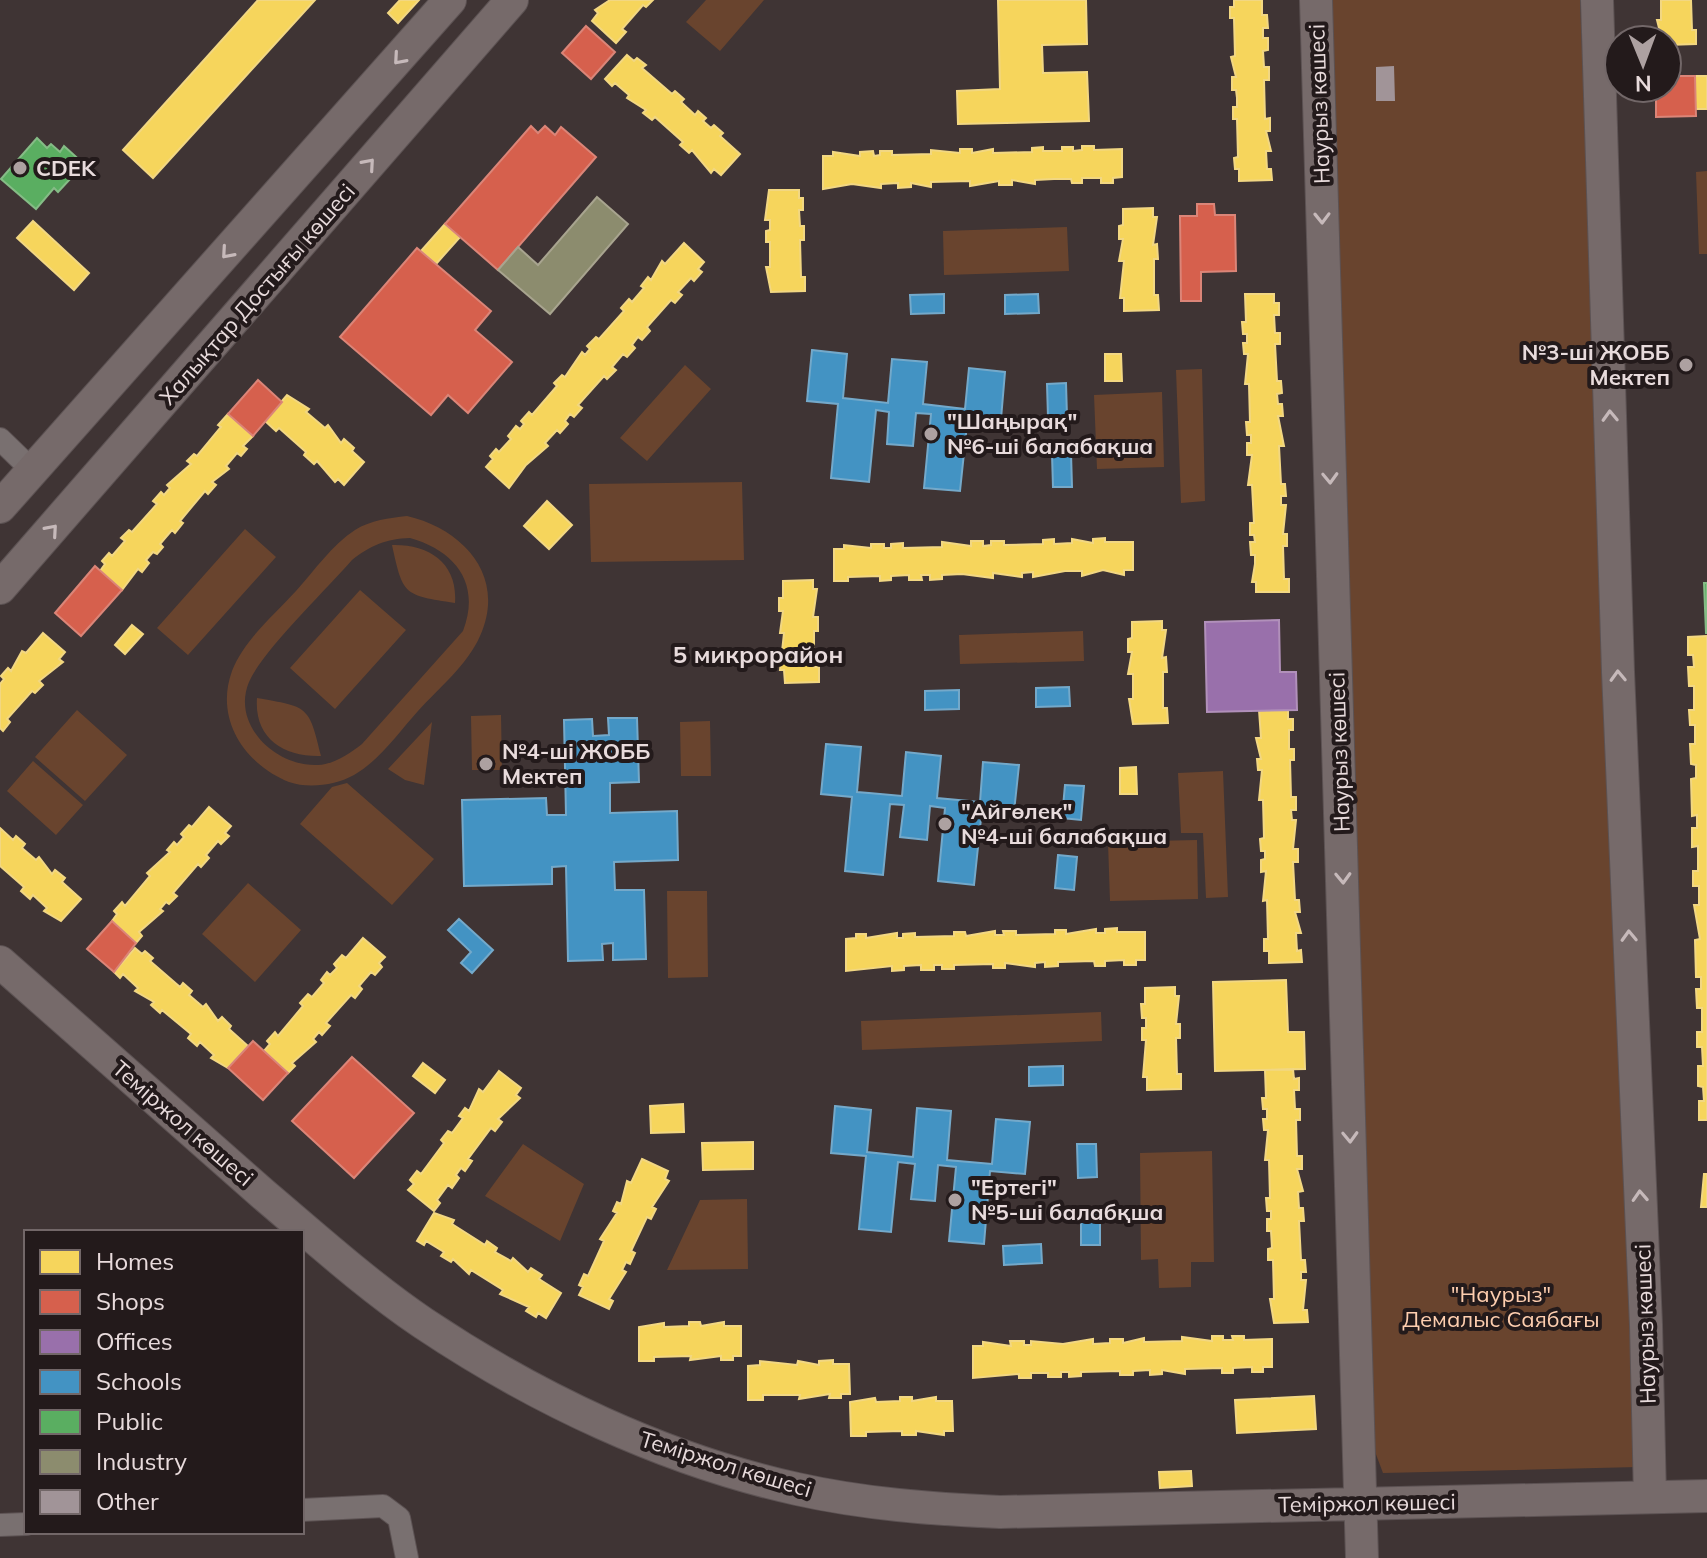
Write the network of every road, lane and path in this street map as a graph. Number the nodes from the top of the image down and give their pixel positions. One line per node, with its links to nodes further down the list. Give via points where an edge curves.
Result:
1 (450, 0): 6 (street, one-way to 6)
2 (512, 0): 8 (street, Халықтар Достығы көшесі, one-way to 2)
3 (1316, 0): 12 (street, Наурыз көшесі, one-way to 12)
4 (1597, 0): 11 (street, Наурыз көшесі, one-way to 4)
5 (0, 439): 6 (street)
6 (33, 471): 7 (street)
7 (0, 507)
8 (0, 588)
9 (0, 962): 12 (street, Теміржол көшесі, via 289,1216 421,1322 534,1388 639,1438 795,1489 938,1510)
10 (1707, 1496): 11 (street, Теміржол көшесі)
11 (1650, 1497): 12 (street, Теміржол көшесі)
12 (1360, 1503): 17 (street, Наурыз көшесі)
13 (304, 1510): 16 (street, via 383,1506 399,1518)
14 (24, 1524): 15 (street)
15 (0, 1525)
16 (407, 1558)
17 (1362, 1558)

